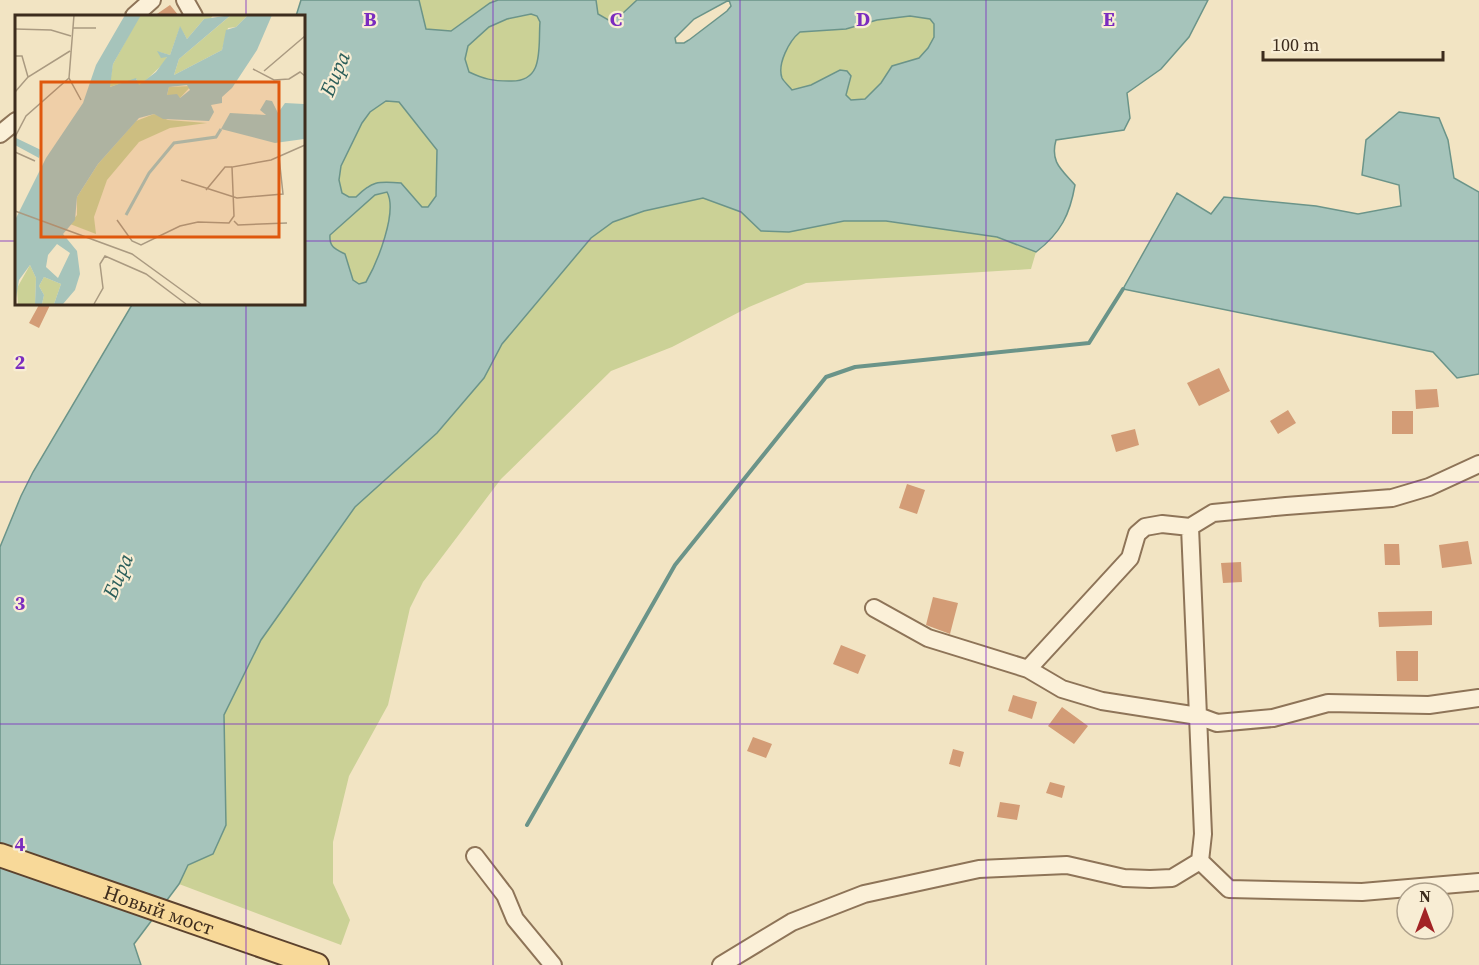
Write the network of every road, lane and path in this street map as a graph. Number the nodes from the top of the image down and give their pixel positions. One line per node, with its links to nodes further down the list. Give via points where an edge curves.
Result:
1 (152, 0): 3 (street)
2 (186, 0): 4 (street)
3 (135, 15)
4 (194, 15)
5 (15, 122): 6 (street)
6 (0, 134)
7 (1479, 464): 8 (street, via 1429,487 1392,498 1213,513)
8 (1190, 527): 10 (street, via 1162,524 1145,527 1137,534 1130,558); 12 (street)
9 (874, 608): 10 (street, via 927,638)
10 (1028, 669): 12 (street, via 1062,689 1102,701)
11 (1479, 698): 12 (street, via 1429,705 1328,703 1273,718 1217,723)
12 (1198, 716): 15 (street, via 1203,834)
13 (0, 855): 17 (main road, Новый мост)
14 (476, 856): 18 (street, via 505,895 515,919)
15 (1200, 861): 16 (street, via 1229,889 1362,892); 19 (street, via 1172,878 1150,879 1124,878 1067,865 979,869 864,894 792,922)
16 (1479, 882)
17 (317, 965)
18 (553, 965)
19 (721, 965)

